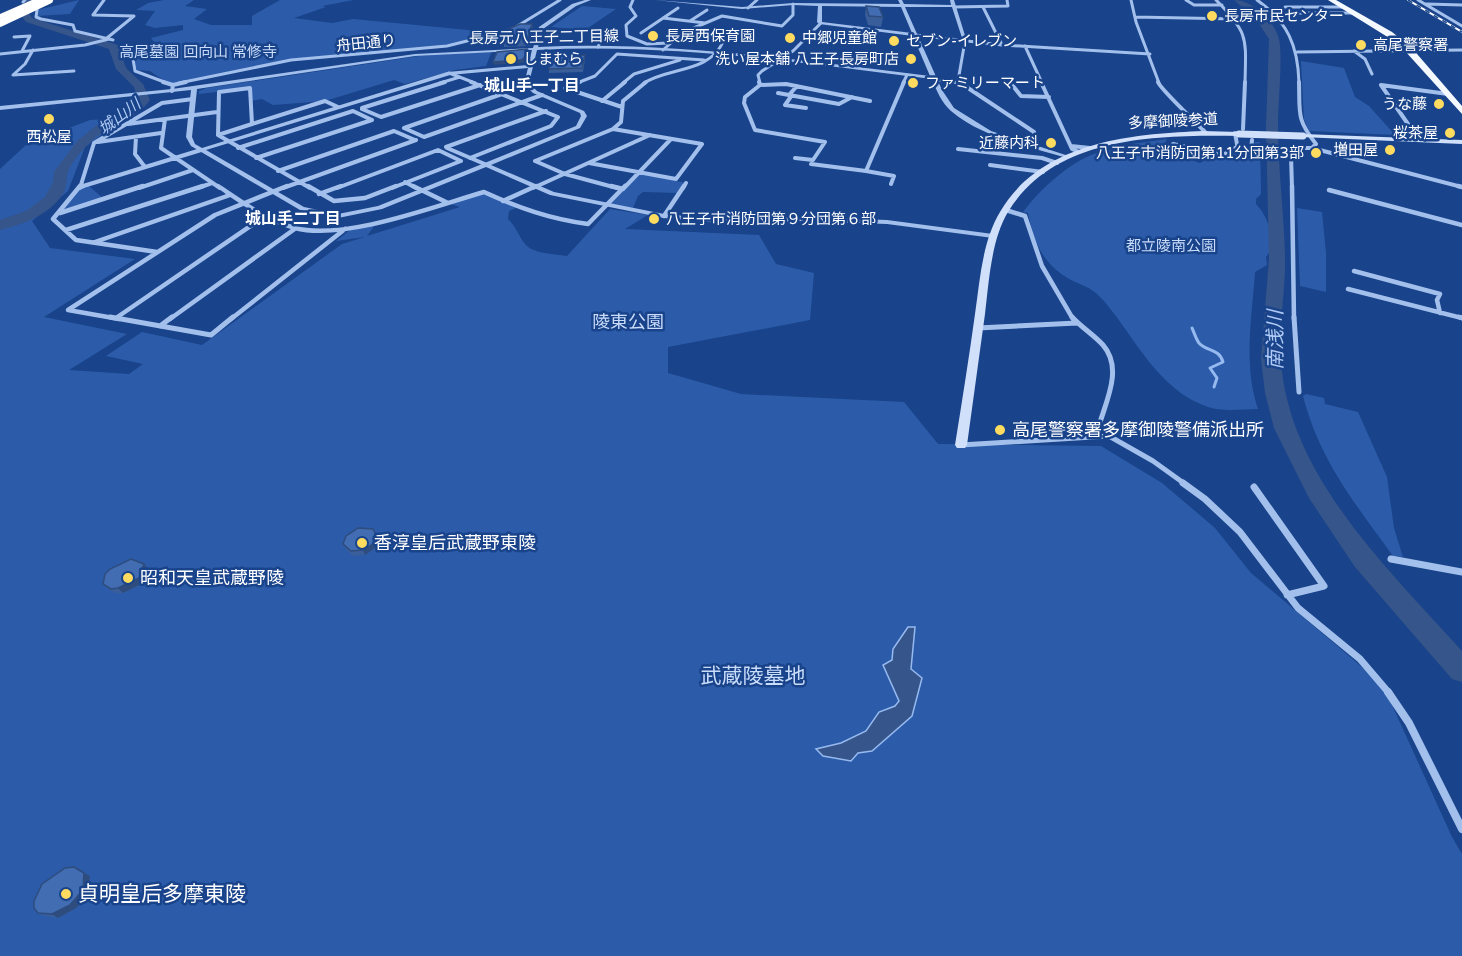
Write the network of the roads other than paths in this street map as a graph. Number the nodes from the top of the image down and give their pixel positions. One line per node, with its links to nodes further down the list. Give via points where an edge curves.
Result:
1 (40, 0): 32 (highway); 45 (street, via 32,7 37,9 36,18 63,22 75,30)
2 (49, 0): 38 (highway, bridge)
3 (104, 0): 45 (street, via 93,15 134,16)
4 (560, 0): 81 (street, 舟田通り, via 511,30 447,46 291,60)
5 (589, 0): 54 (street, via 574,4 541,28)
6 (633, 0): 50 (street, via 630,7 636,16 626,25 627,36 647,44)
7 (657, 0): 27 (street)
8 (757, 0): 27 (street)
9 (1007, 0): 23 (street, via 1008,6)
10 (1131, 0): 33 (street)
11 (1186, 0): 21 (street, via 1194,5)
12 (1216, 0): 21 (street)
13 (1257, 0): 61 (street, via 1288,28)
14 (1331, 0): 25 (highway)
15 (1418, 0): 20 (street)
16 (820, 2): 17 (street); 18 (street); 40 (street)
17 (901, 2): 19 (street); 43 (street)
18 (793, 4): 27 (street); 35 (street, via 793,15 782,26)
19 (953, 4): 23 (street); 48 (street)
20 (1425, 4): 22 (street); 41 (street)
21 (1222, 5): 36 (street)
22 (1462, 5)
23 (983, 7): 51 (street)
24 (1286, 7): 25 (street)
25 (1343, 7): 31 (highway)
26 (678, 8): 34 (street)
27 (748, 8)
28 (706, 10): 37 (street)
29 (740, 13): 35 (street)
30 (1298, 13): 31 (street)
31 (1354, 13): 55 (highway)
32 (0, 17)
33 (1135, 17): 36 (street); 64 (street)
34 (663, 18): 37 (street); 42 (street)
35 (735, 18): 39 (street, via 722,16)
36 (1236, 19): 106 (street, via 1246,44)
37 (690, 21): 39 (street)
38 (0, 23)
39 (706, 23): 50 (street, via 682,33)
40 (821, 23): 43 (street); 67 (street)
41 (1462, 26)
42 (640, 33)
43 (915, 35): 48 (street); 75 (street)
44 (14, 37): 60 (street, via 30,36)
45 (108, 39): 47 (street); 56 (street)
46 (593, 39): 53 (street, via 602,39)
47 (113, 40)
48 (965, 41): 51 (street); 76 (street)
49 (723, 42): 63 (street)
50 (669, 44): 57 (street)
51 (1002, 45): 52 (street)
52 (1025, 46): 64 (street); 89 (street, via 1040,85)
53 (598, 47): 54 (street, 長房元八王子二丁目線); 57 (street, 長房元八王子二丁目線)
54 (535, 48): 69 (street); 82 (street, 長房元八王子二丁目線, via 414,55)
55 (1408, 49): 58 (street); 59 (street); 85 (highway)
56 (33, 50): 60 (street); 70 (street, via 13,75)
57 (663, 50): 63 (street, 長房元八王子二丁目線)
58 (1353, 50): 61 (street); 72 (street, via 1365,58)
59 (1462, 50)
60 (22, 51): 62 (street)
61 (1297, 52): 111 (street, via 1300,116)
62 (0, 54)
63 (716, 54): 67 (street, 長房元八王子二丁目線); 68 (street)
64 (1150, 54): 108 (street, via 1161,90)
65 (133, 59): 81 (street, via 135,71 148,72)
66 (686, 59): 68 (street); 91 (street, via 634,74); 91 (street, via 617,54 599,74 565,88)
67 (782, 59): 73 (street, 長房元八王子二丁目線); 78 (street, via 763,69 758,75)
68 (707, 60): 95 (street, via 653,78 623,101)
69 (531, 66): 71 (street); 86 (street, via 528,86)
70 (74, 71)
71 (449, 73): 74 (street); 94 (street)
72 (1372, 74)
73 (907, 75): 75 (street, 長房元八王子二丁目線); 140 (street)
74 (460, 77): 77 (street); 77 (street, via 362,109 381,117)
75 (935, 79): 76 (street); 122 (street, via 945,101 962,117 1000,136)
76 (958, 81): 122 (street, via 1034,132)
77 (480, 85): 84 (street)
78 (760, 85): 79 (street); 131 (street, via 745,97 752,129 825,142 813,160)
79 (797, 86): 87 (street); 88 (street)
80 (1013, 86): 89 (street, via 1021,96)
81 (172, 88): 82 (street, 長房元八王子二丁目線); 96 (street, 長房元八王子二丁目線, via 156,93)
82 (194, 88): 90 (street)
83 (778, 93): 87 (street)
84 (503, 94): 93 (street); 93 (street, via 404,128 424,137)
85 (1448, 94): 99 (highway); 115 (street, via 1381,85)
86 (542, 95): 93 (street); 135 (street, via 582,112 581,124 567,134)
87 (791, 95): 88 (street, via 839,104); 97 (street, via 785,105)
88 (852, 97): 92 (street)
89 (1049, 97): 126 (street)
90 (193, 99): 101 (street); 104 (street, via 162,103)
91 (602, 101): 95 (street)
92 (870, 101)
93 (524, 102): 98 (street)
94 (338, 107): 103 (street, via 325,101); 117 (street)
95 (622, 107): 105 (street, via 621,122)
96 (0, 108)
97 (806, 108)
98 (547, 111): 130 (street, via 557,116 556,124); 130 (street, via 447,147)
99 (1462, 111)
100 (217, 112): 101 (street); 103 (street, via 219,92 250,88); 109 (street)
101 (192, 116): 102 (street); 125 (street, via 189,139)
102 (165, 119): 104 (street); 107 (street)
103 (252, 124): 109 (street)
104 (124, 125): 116 (street)
105 (613, 129): 110 (street); 143 (street, via 535,161)
106 (1239, 132): 108 (main road, 多摩御陵参道); 111 (main road, 多摩御陵参道, bridge); 120 (street)
107 (161, 133): 112 (street); 128 (street, via 161,148)
108 (1206, 133): 126 (main road, 多摩御陵参道, via 1136,136)
109 (218, 135): 117 (street)
110 (651, 135): 113 (street); 132 (street)
111 (1306, 136): 115 (main road, 多摩御陵参道); 123 (street, via 1316,142)
112 (136, 137): 116 (street); 137 (street, via 134,153)
113 (671, 139): 142 (street); 142 (street, via 702,144 676,179)
114 (1252, 140): 120 (street, via 1248,152)
115 (1419, 140): 118 (main road, 多摩御陵参道)
116 (94, 142): 149 (street)
117 (228, 142): 121 (street); 125 (street)
118 (1462, 142)
119 (1173, 144): 120 (street, via 1223,155)
120 (1237, 147)
121 (238, 148): 129 (street); 129 (street, via 353,111 372,120)
122 (1038, 148): 127 (street)
123 (1312, 148): 151 (street); 181 (street, via 1300,147 1291,155 1294,338)
124 (958, 149): 133 (street)
125 (201, 150): 128 (street); 155 (street)
126 (1073, 151): 127 (street); 133 (main road, 多摩御陵参道)
127 (1053, 152): 133 (street)
128 (174, 158): 137 (street); 138 (street)
129 (256, 158): 139 (street)
130 (470, 158): 135 (street)
131 (795, 158)
132 (589, 163): 142 (street); 143 (street)
133 (1057, 163): 141 (main road, 多摩御陵参道)
134 (811, 164): 140 (street)
135 (487, 165): 150 (street); 154 (street)
136 (990, 165): 141 (street)
137 (145, 167): 149 (street)
138 (193, 170): 146 (street); 163 (street)
139 (278, 171): 144 (street); 144 (street, via 394,130 416,140)
140 (866, 171): 148 (street, via 894,176)
141 (1043, 172): 162 (main road, 多摩御陵参道)
142 (638, 173): 152 (street)
143 (565, 174): 150 (street); 152 (street)
144 (298, 182): 155 (street); 156 (street)
145 (405, 182): 154 (street); 156 (street, via 356,200 334,201); 156 (street, via 461,161 438,150)
146 (212, 183): 157 (street); 169 (street)
147 (686, 183): 165 (street)
148 (891, 184)
149 (80, 187): 163 (street)
150 (535, 187): 158 (street); 161 (street, via 552,195)
151 (1462, 187)
152 (623, 189): 161 (street)
153 (1329, 190): 166 (street)
154 (423, 191): 155 (street, via 380,208 338,216 311,213); 160 (street)
155 (271, 192): 159 (street)
156 (319, 194)
157 (230, 195): 159 (street); 171 (street)
158 (503, 201): 160 (street, via 484,192); 161 (street, via 556,220 588,224)
159 (242, 202): 164 (street); 172 (street)
160 (448, 203): 168 (street)
161 (606, 207): 165 (street)
162 (1005, 210): 170 (main road, 多摩御陵参道); 178 (street, via 1025,216 1031,243)
163 (60, 213): 169 (street, via 53,219)
164 (265, 216): 167 (street); 176 (street)
165 (664, 216): 170 (street, via 732,222 880,221)
166 (1462, 225)
167 (296, 228): 168 (street); 179 (street)
168 (345, 229): 179 (street, via 211,335)
169 (66, 230): 171 (street, via 76,240)
170 (993, 236): 180 (main road, 多摩御陵参道)
171 (92, 243): 172 (street)
172 (158, 253): 176 (street, via 68,310)
173 (1354, 271): 175 (street, via 1440,294)
174 (1348, 289): 175 (street)
175 (1440, 313): 177 (street)
176 (116, 318): 179 (street)
177 (1462, 318)
178 (1077, 323): 180 (street); 182 (street, via 1098,339 1112,359 1113,375)
179 (160, 327)
180 (978, 328): 183 (main road, 多摩御陵参道)
181 (1299, 392)
182 (1099, 435): 183 (street); 187 (street, via 1125,444 1205,499 1240,532)
183 (961, 445)
184 (1254, 487): 187 (street, via 1324,586)
185 (1391, 559): 186 (street)
186 (1462, 572)
187 (1287, 595): 188 (street, via 1360,658 1387,689 1409,723)
188 (1462, 829)

